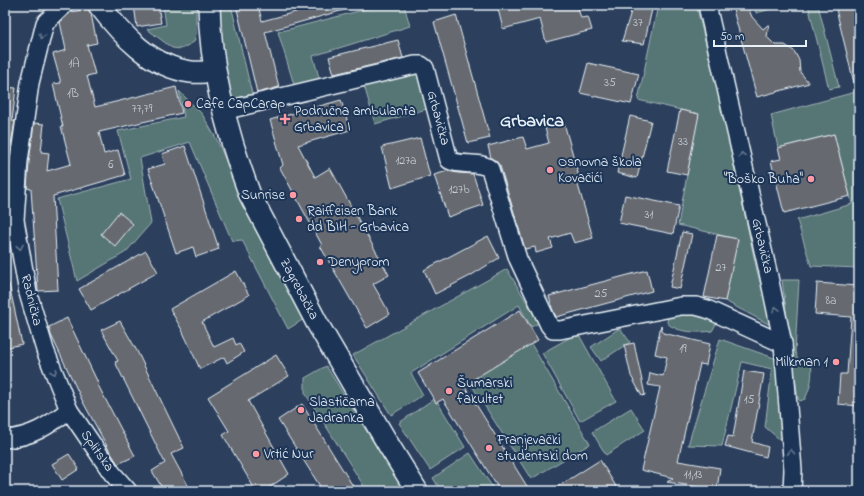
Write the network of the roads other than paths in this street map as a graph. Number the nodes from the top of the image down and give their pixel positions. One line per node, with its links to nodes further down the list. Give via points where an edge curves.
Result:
1 (64, 5): 7 (street, Radnička, one-way to 7, via 45,24)
2 (99, 5): 5 (main road, via 124,35 157,61 182,71)
3 (209, 5): 5 (main road, via 209,30)
4 (706, 5): 8 (street, Grbavička, one-way to 4)
5 (215, 71): 6 (main road, Zagrebačka)
6 (223, 111): 8 (street, Grbavička, via 421,65 425,68 449,160 455,163 486,165 490,169 518,259 553,330 681,306 696,306); 12 (main road, Zagrebačka, via 250,195 270,234 316,323)
7 (12, 167): 9 (street, Radnička, one-way to 9, via 15,220 28,293 45,350)
8 (783, 344): 13 (street, Grbavička, one-way to 8, via 793,470)
9 (69, 410): 10 (street, via 33,434); 11 (street, Splitska, via 112,473)
10 (5, 439)
11 (128, 491)
12 (418, 491)
13 (792, 491)

